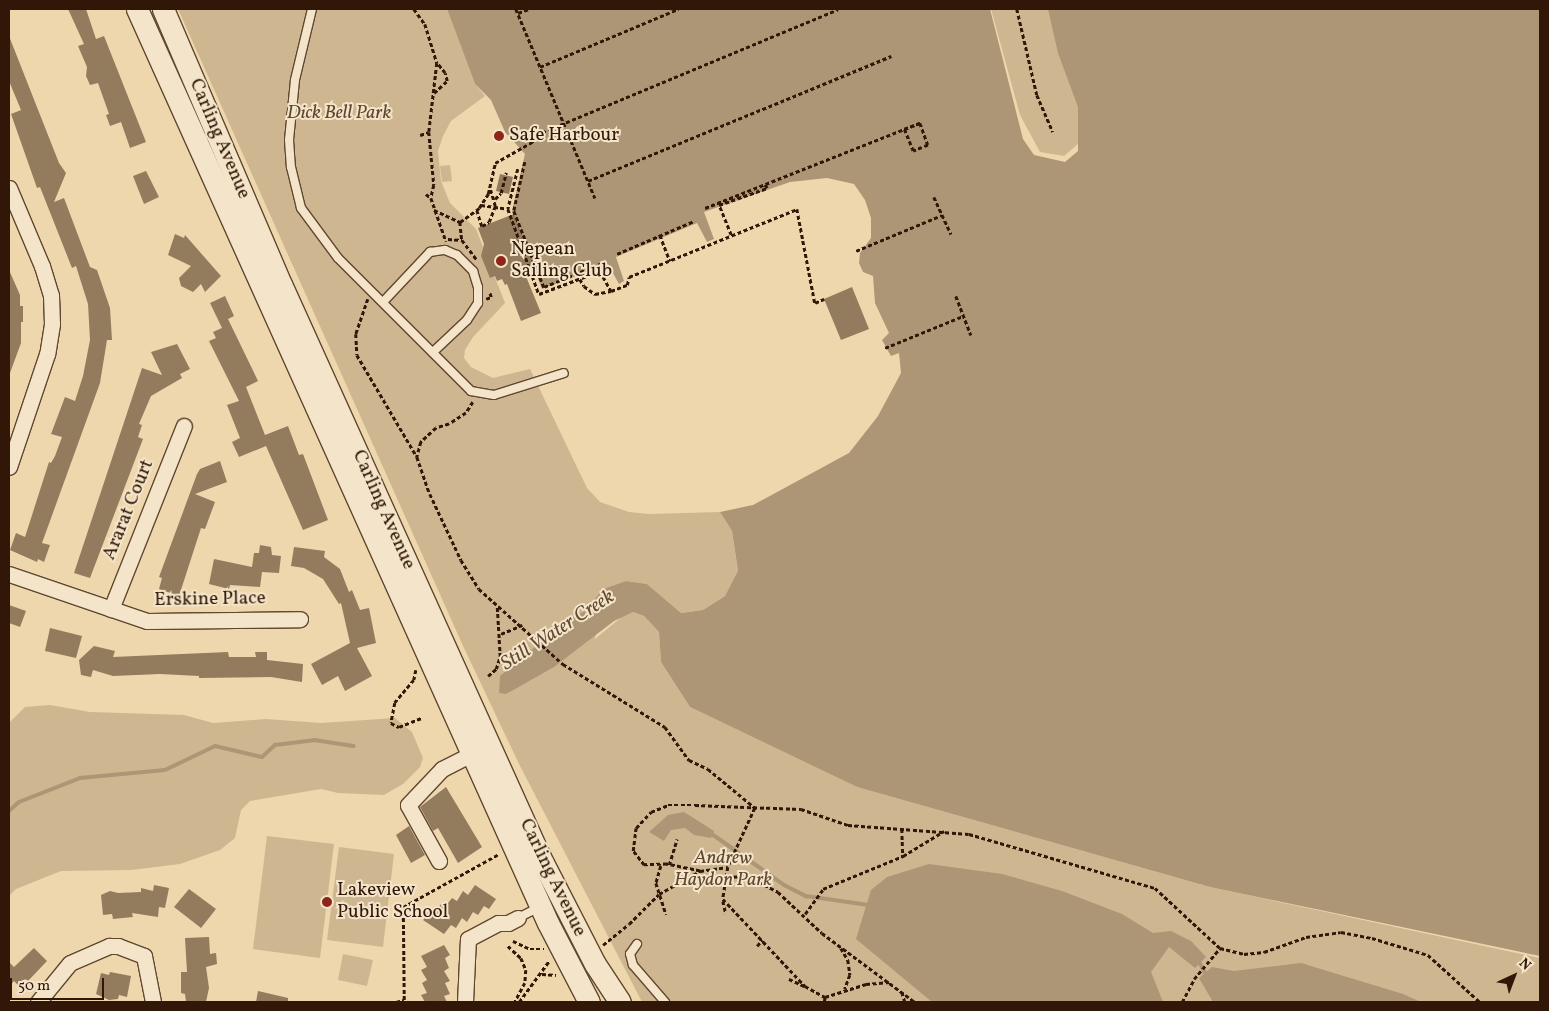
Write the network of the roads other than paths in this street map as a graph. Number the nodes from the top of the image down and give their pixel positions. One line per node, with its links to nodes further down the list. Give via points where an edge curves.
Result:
1 (137, 9): 13 (main road, Carling Avenue)
2 (163, 9): 22 (main road, Carling Avenue, via 282,284 533,840 595,964)
3 (312, 9): 5 (lane, via 295,80 289,140 292,175 301,208 338,258)
4 (9, 188): 9 (street, via 42,266 51,295 52,324 47,354)
5 (383, 302): 6 (lane); 6 (lane, via 430,252 445,250 457,255 473,271 478,303 467,320)
6 (433, 352): 7 (lane, via 471,391 494,395)
7 (564, 373)
8 (184, 426): 11 (street, Ararat Court)
9 (9, 467)
10 (9, 574): 11 (street, Erskine Place)
11 (111, 609): 12 (street, Erskine Place, via 147,621)
12 (300, 619)
13 (474, 753): 14 (street, via 442,769 408,805); 15 (main road, Carling Avenue)
14 (439, 861)
15 (541, 906): 16 (lane); 21 (main road, Carling Avenue)
16 (518, 918): 20 (street, via 508,924 498,923 468,939)
17 (637, 944): 23 (lane, via 630,954 633,965)
18 (38, 1002): 19 (street, via 70,963 110,946 144,956)
19 (153, 1002)
20 (466, 1002)
21 (590, 1002)
22 (620, 1002)
23 (665, 1002)

